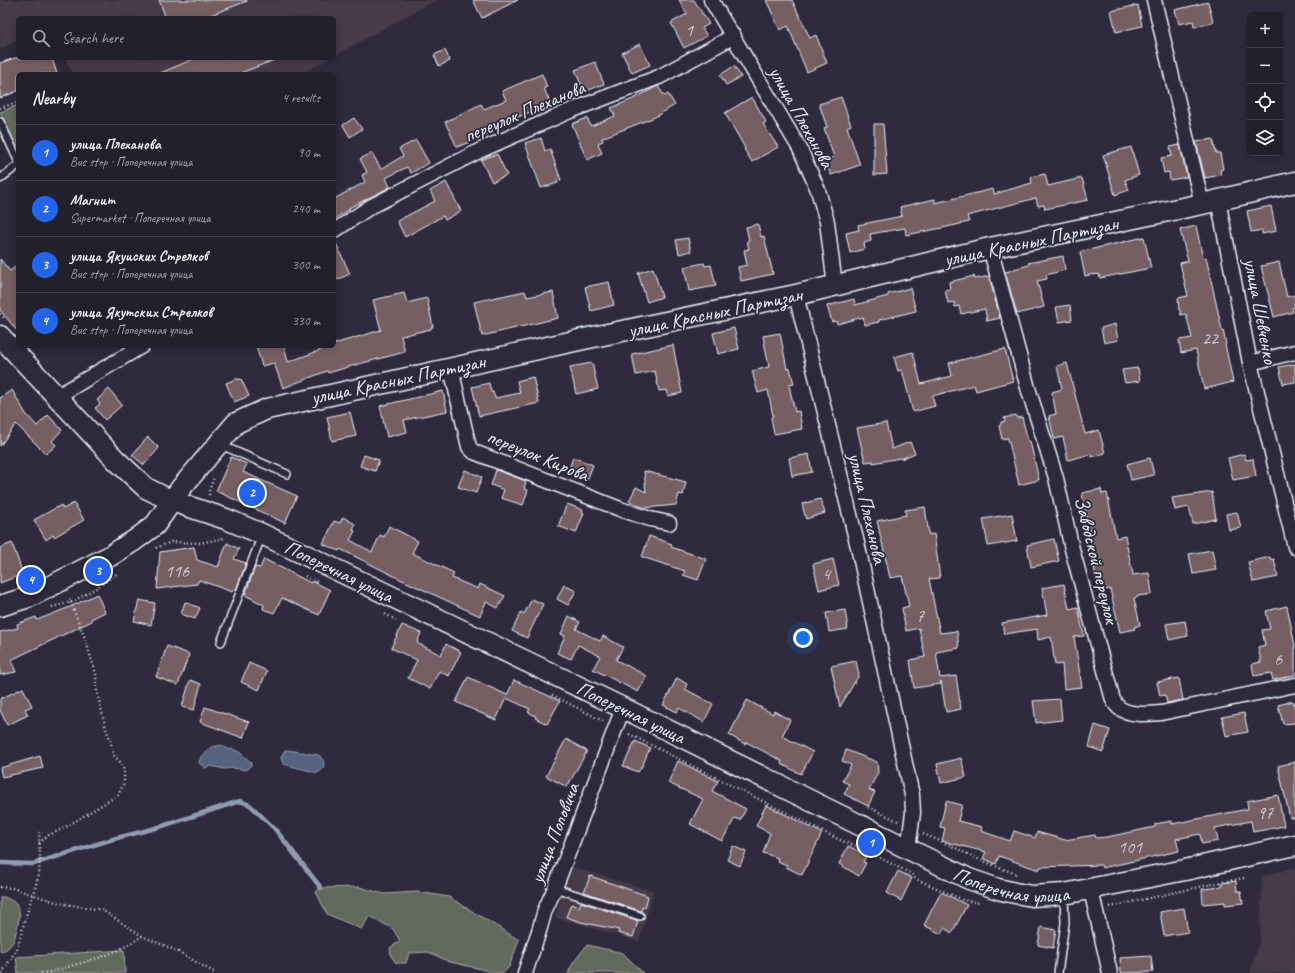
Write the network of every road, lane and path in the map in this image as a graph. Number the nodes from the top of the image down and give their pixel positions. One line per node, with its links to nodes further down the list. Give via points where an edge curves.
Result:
1 (711, 0): 3 (street, улица Плеханова)
2 (1154, 0): 11 (street, улица Шевченко)
3 (734, 36): 12 (street, переулок Плеханова, via 659,77 570,111 481,150 370,208); 14 (street, улица Плеханова, via 800,148 818,190 827,222)
4 (16, 103): 5 (path)
5 (0, 108)
6 (0, 122): 7 (lane)
7 (16, 156)
8 (16, 167): 9 (lane)
9 (0, 179)
10 (1295, 182): 11 (main road, улица Красных Партизан)
11 (1210, 202): 13 (main road, улица Красных Партизан); 19 (street, улица Шевченко)
12 (336, 230)
13 (990, 248): 14 (main road, улица Красных Партизан); 33 (street, Заводской переулок, via 1028,388 1056,478 1072,549 1113,700 1118,707 1130,712 1161,713)
14 (835, 286): 15 (main road, улица Красных Партизан)
15 (796, 295): 20 (main road, улица Красных Партизан); 36 (street, улица Плеханова, via 858,547 912,795)
16 (0, 336): 21 (main road, Поперечная улица)
17 (139, 348): 21 (street)
18 (1295, 352): 19 (street)
19 (1250, 363): 29 (street, улица Шевченко)
20 (452, 368): 22 (main road, улица Красных Партизан, via 267,409 236,423); 27 (street, переулок Кирова, via 469,447 474,452 620,509)
21 (56, 397): 26 (main road, Поперечная улица, via 146,488)
22 (218, 444): 23 (lane); 26 (main road, улица Красных Партизан)
23 (287, 474)
24 (214, 478): 25 (path, via 209,495)
25 (216, 498)
26 (172, 501): 28 (main road, Поперечная улица); 30 (main road, via 154,525 135,540)
27 (669, 523)
28 (262, 534): 32 (lane); 34 (main road, Поперечная улица)
29 (1295, 547)
30 (61, 582): 31 (main road, via 29,597); 38 (path, via 72,602 85,638 96,674 99,699 112,751 120,762 125,776 118,795)
31 (0, 606)
32 (221, 642)
33 (1295, 685)
34 (623, 708): 40 (main road, Поперечная улица); 43 (street, улица Поповича)
35 (866, 806): 36 (path)
36 (911, 828): 40 (street, улица Плеханова); 41 (path, via 973,858)
37 (38, 832): 38 (path)
38 (39, 843): 46 (path, via 39,875)
39 (1295, 845): 44 (main road, Поперечная улица)
40 (908, 849): 45 (main road, Поперечная улица, via 970,879 998,889 1032,896)
41 (1017, 874)
42 (0, 887): 46 (path, via 12,888)
43 (556, 888): 47 (lane); 52 (street, улица Поповича, via 544,910 540,931)
44 (1091, 890): 45 (main road, Поперечная улица); 54 (street)
45 (1064, 894): 53 (lane, via 1065,924)
46 (33, 896): 48 (path, via 102,910); 49 (path, via 17,949)
47 (640, 916)
48 (142, 936): 50 (path, via 109,955); 51 (path, via 177,951)
49 (2, 973)
50 (41, 973)
51 (215, 973)
52 (525, 973)
53 (1058, 973)
54 (1110, 973)

